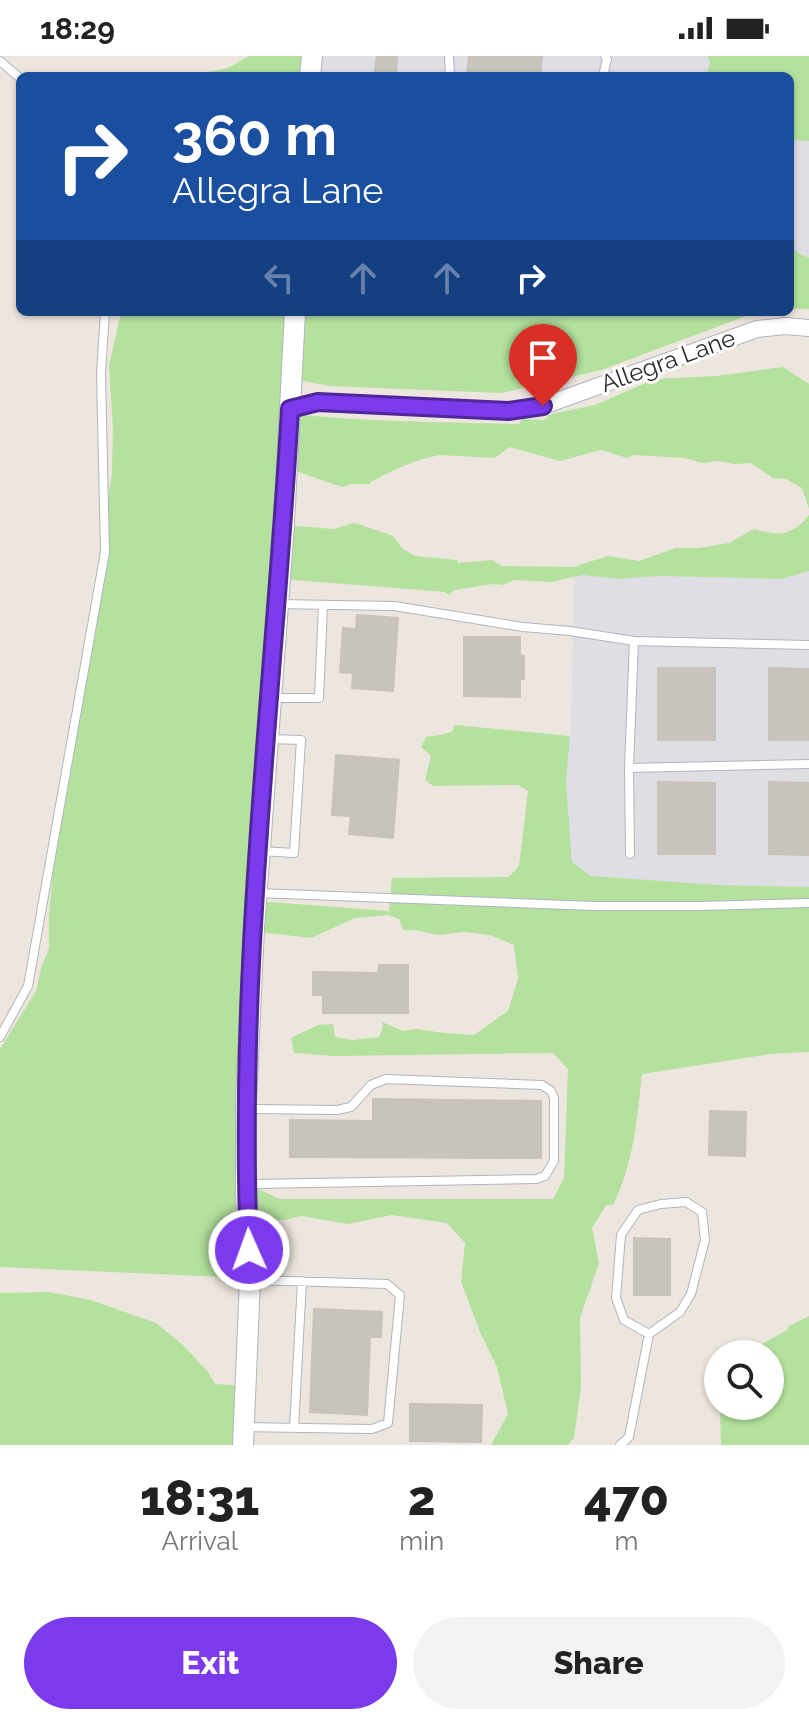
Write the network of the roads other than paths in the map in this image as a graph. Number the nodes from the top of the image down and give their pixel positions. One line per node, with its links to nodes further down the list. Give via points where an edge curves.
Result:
1 (0, 61): 2 (lane)
2 (16, 75)
3 (105, 316): 19 (lane, via 105,552 28,986)
4 (295, 316): 6 (street)
5 (809, 328): 6 (street, Allegra Lane, via 757,329 543,406 508,411 318,402)
6 (290, 409): 7 (street)
7 (277, 604): 8 (lane); 11 (street)
8 (323, 606): 9 (lane, via 394,606); 11 (lane, via 319,698)
9 (634, 641): 10 (lane); 14 (lane)
10 (809, 645)
11 (270, 698): 12 (street)
12 (267, 738): 15 (street); 15 (lane, via 301,740 294,853)
13 (809, 764): 14 (lane)
14 (629, 768): 16 (lane)
15 (259, 851): 17 (street)
16 (630, 854)
17 (256, 893): 18 (lane, via 595,906); 20 (street)
18 (809, 903)
19 (0, 1037)
20 (246, 1109): 21 (street); 21 (lane, via 351,1107 371,1085 386,1079 542,1085 554,1098 554,1161 545,1176 536,1179)
21 (246, 1184): 22 (street)
22 (250, 1280): 23 (lane); 26 (street)
23 (297, 1281): 25 (lane); 25 (lane, via 387,1284 400,1295 388,1423 372,1429)
24 (649, 1334): 24 (lane, via 624,1320 616,1298 621,1235 638,1210 686,1202 702,1212 705,1240 691,1294 680,1312); 27 (lane, via 629,1437)
25 (294, 1428): 26 (lane)
26 (244, 1436)
27 (620, 1445)

